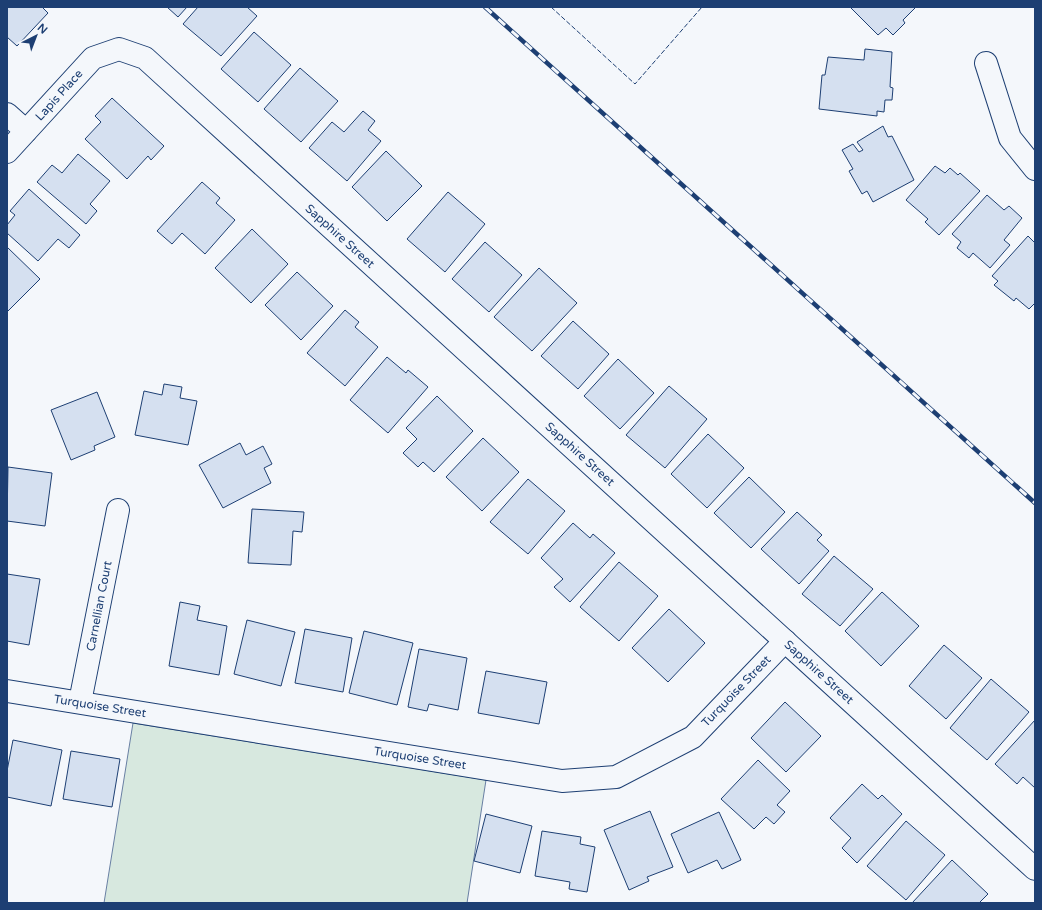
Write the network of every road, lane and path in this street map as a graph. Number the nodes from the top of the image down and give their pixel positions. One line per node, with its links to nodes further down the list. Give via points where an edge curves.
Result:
1 (119, 49): 4 (street, Lapis Place, via 93,58); 8 (street, Sapphire Street, via 145,58)
2 (986, 63): 6 (street, via 1010,138)
3 (7, 114): 4 (street)
4 (26, 131): 5 (street, Lapis Place)
5 (7, 152)
6 (1034, 165)
7 (118, 510): 10 (street, Carnellian Court)
8 (785, 641): 10 (street, Turquoise Street, via 693,737 616,777 562,781); 11 (street, Sapphire Street)
9 (7, 691): 10 (street, Turquoise Street)
10 (80, 702)
11 (1035, 869)

